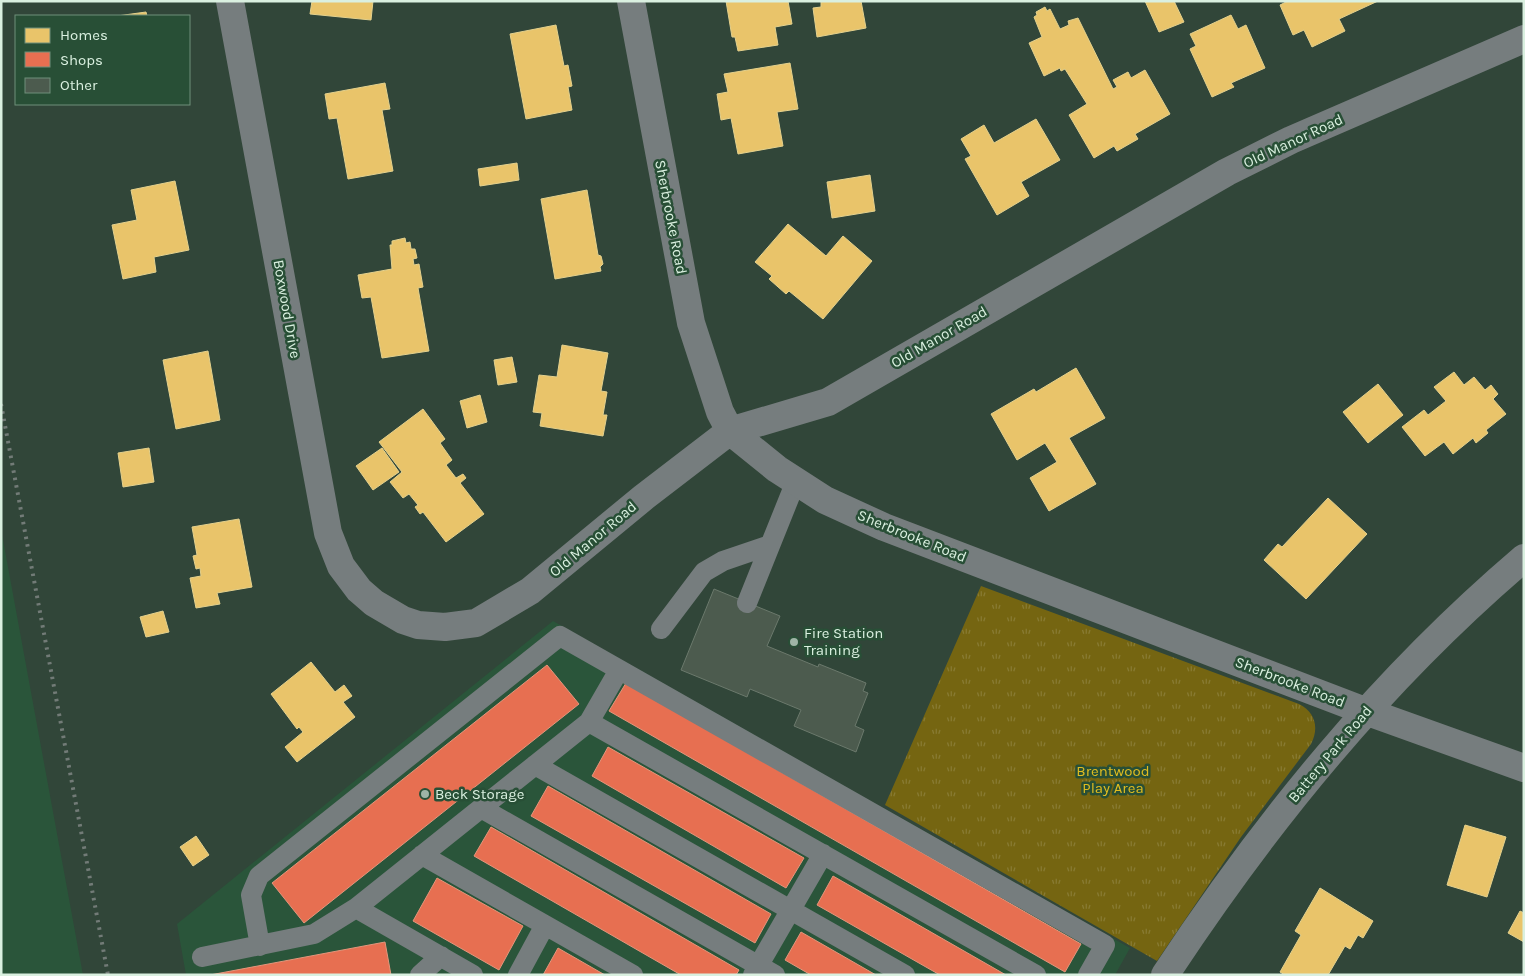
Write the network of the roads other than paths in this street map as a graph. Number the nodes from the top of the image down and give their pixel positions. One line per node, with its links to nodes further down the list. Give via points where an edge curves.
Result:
1 (230, 1): 8 (street, Boxwood Drive, via 328,532 341,566 359,590)
2 (631, 1): 4 (street, Sherbrooke Road, via 691,323 717,404)
3 (1524, 39): 4 (street, Old Manor Road, via 1291,140 1227,172 828,402)
4 (730, 431): 5 (street, Sherbrooke Road); 8 (street, Old Manor Road, via 530,591 476,623 445,627 418,625)
5 (796, 481): 6 (lane); 12 (street, Sherbrooke Road, via 825,500 884,526)
6 (770, 545): 9 (lane); 10 (lane, via 723,561 704,572)
7 (1524, 558): 12 (street, Battery Park Road, via 1452,621)
8 (374, 603)
9 (747, 603)
10 (661, 629)
11 (619, 670): 13 (lane); 22 (lane, via 560,636 259,876 251,895); 32 (lane, via 1105,945)
12 (1365, 711): 15 (street, Sherbrooke Road); 33 (street, Battery Park Road, via 1288,803 1211,905)
13 (589, 722): 14 (lane); 17 (lane)
14 (535, 765): 16 (lane); 20 (lane)
15 (1524, 768)
16 (482, 808): 18 (lane); 25 (lane)
17 (822, 854): 20 (lane); 31 (lane)
18 (422, 855): 19 (lane); 21 (lane)
19 (356, 908): 22 (lane, via 314,934); 23 (lane)
20 (790, 910): 25 (lane); 30 (lane)
21 (545, 925): 28 (lane); 29 (lane)
22 (260, 946): 24 (lane)
23 (441, 956): 26 (lane); 27 (lane)
24 (202, 957)
25 (762, 972)
26 (420, 975)
27 (473, 975)
28 (518, 975)
29 (633, 975)
30 (904, 975)
31 (1036, 975)
32 (1088, 975)
33 (1165, 975)

